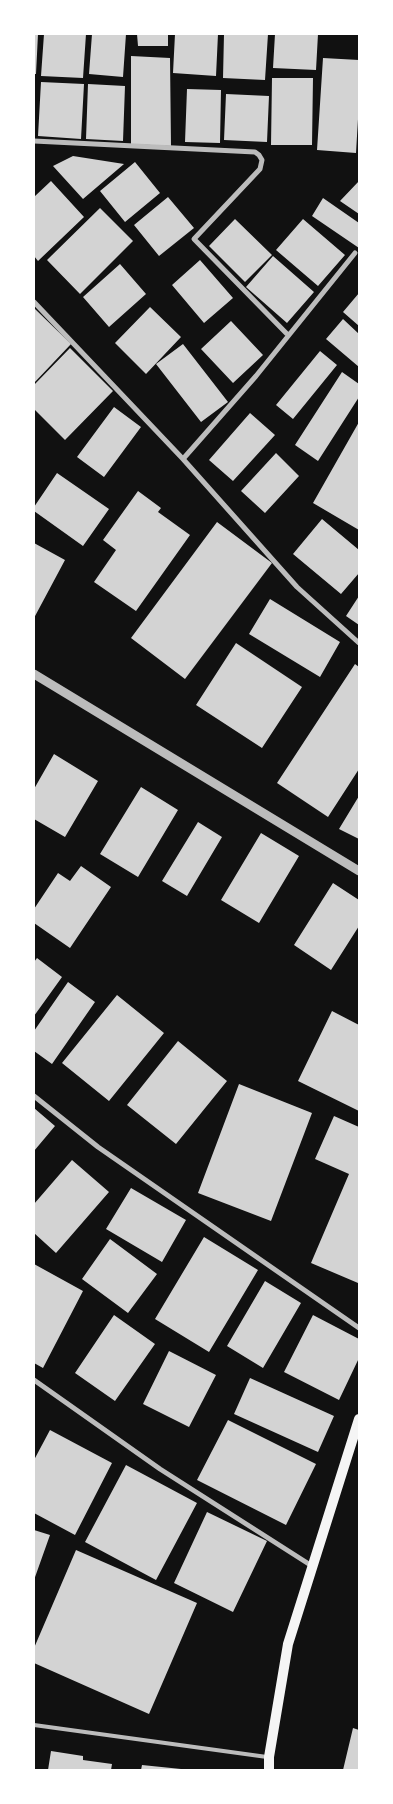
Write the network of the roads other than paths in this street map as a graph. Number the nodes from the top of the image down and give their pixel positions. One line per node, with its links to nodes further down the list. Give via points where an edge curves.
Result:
1 (34, 141): 4 (street, via 255,152 259,155 262,160 260,169 194,239)
2 (355, 253): 4 (street)
3 (34, 302): 5 (street)
4 (288, 335): 5 (street)
5 (183, 459): 6 (street, via 297,587)
6 (359, 643)
7 (34, 674): 8 (street)
8 (359, 871)
9 (34, 1096): 10 (street, via 98,1147)
10 (359, 1328)
11 (34, 1380): 13 (street, via 160,1469)
12 (359, 1419): 13 (main road)
13 (312, 1566): 15 (main road, via 288,1644)
14 (34, 1725): 15 (lane)
15 (269, 1757): 16 (main road)
16 (269, 1770)

